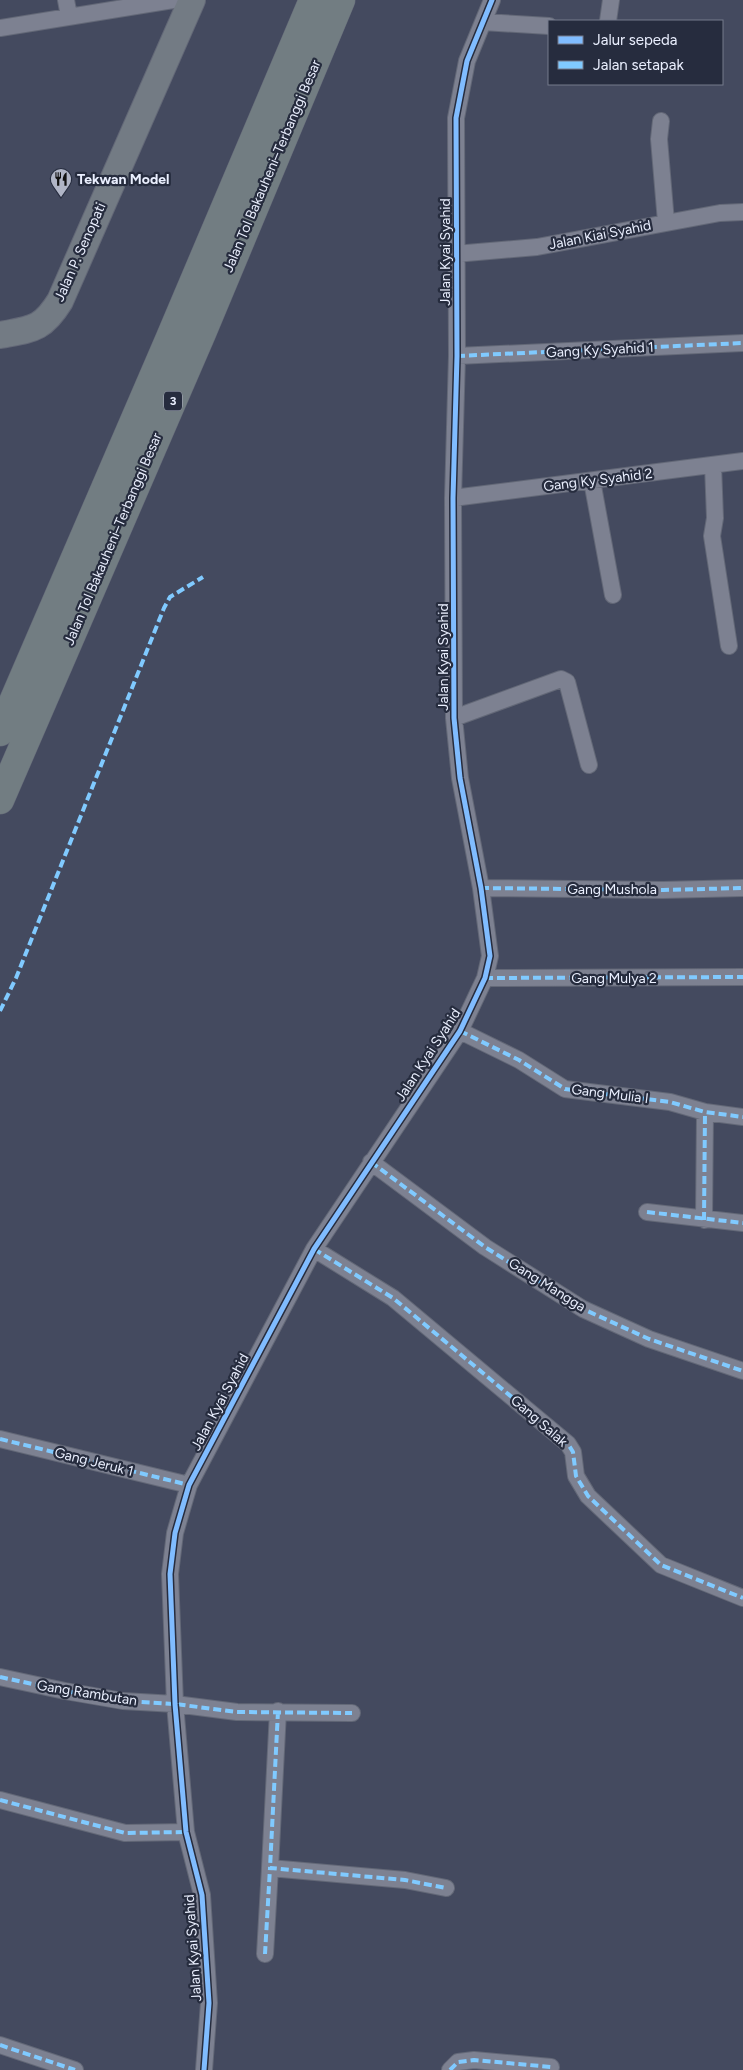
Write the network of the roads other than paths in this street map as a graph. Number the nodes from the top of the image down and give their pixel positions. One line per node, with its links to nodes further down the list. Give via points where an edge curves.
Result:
1 (173, 0): 7 (street)
2 (192, 0): 16 (main road, Jalan P. Senopati, via 60,301 37,327)
3 (313, 0): 26 (highway, Jalan Tol Bakauheni–Terbanggi Besar / 3)
4 (341, 0): 28 (highway, Jalan Tol Bakauheni–Terbanggi Besar / 3, via 202,333)
5 (492, 0): 9 (street, Jalan Kyai Syahid)
6 (611, 0): 8 (street)
7 (67, 8): 11 (street)
8 (608, 20)
9 (483, 22): 10 (street); 15 (street, Jalan Kyai Syahid, via 467,61 456,118)
10 (548, 26)
11 (0, 28)
12 (661, 121): 14 (street, via 659,139)
13 (743, 212): 14 (street, Jalan Kiai Syahid, via 720,212)
14 (666, 222): 15 (street, Jalan Kiai Syahid, via 537,247)
15 (456, 254): 18 (street, Jalan Kyai Syahid)
16 (0, 335)
17 (743, 343): 18 (street, Gang Ky Syahid 1)
18 (457, 356): 22 (street, Jalan Kyai Syahid)
19 (743, 462): 20 (street, Gang Ky Syahid 2)
20 (713, 465): 21 (street, Gang Ky Syahid 2); 24 (street, via 715,518 712,536)
21 (592, 481): 22 (street, Gang Ky Syahid 2); 23 (street)
22 (453, 498): 25 (street, Jalan Kyai Syahid)
23 (613, 595)
24 (730, 646)
25 (454, 718): 27 (street, via 562,680 567,682); 29 (street, Jalan Kyai Syahid, via 460,778)
26 (0, 732)
27 (589, 765)
28 (0, 800)
29 (481, 888): 30 (street, Gang Mushola); 32 (street, Jalan Kyai Syahid, via 490,956)
30 (743, 888)
31 (743, 977): 32 (street, Gang Mulya 2)
32 (485, 978): 33 (street, Jalan Kyai Syahid)
33 (460, 1031): 34 (street, Gang Mulia I, via 519,1060 565,1089 670,1102); 36 (street, Jalan Kyai Syahid)
34 (705, 1112): 35 (street, Gang Mulia I); 38 (street)
35 (743, 1117)
36 (371, 1162): 40 (street, Jalan Kyai Syahid); 41 (street, Gang Mangga, via 485,1247 583,1309 649,1339)
37 (647, 1212): 38 (street)
38 (704, 1220): 39 (street)
39 (743, 1224)
40 (314, 1249): 43 (street, Jalan Kyai Syahid); 44 (street, Gang Salak, via 393,1298 568,1444 573,1452 576,1476 588,1496 661,1565)
41 (743, 1371)
42 (0, 1439): 43 (street, Gang Jeruk 1)
43 (189, 1485): 46 (street, Jalan Kyai Syahid, via 176,1533 170,1574)
44 (743, 1598)
45 (0, 1677): 46 (street, Gang Rambutan, via 97,1697)
46 (175, 1704): 47 (street, Gang Rambutan, via 237,1712); 50 (street, Jalan Kyai Syahid)
47 (278, 1711): 48 (street, Gang Rambutan); 51 (street)
48 (352, 1713)
49 (0, 1800): 50 (street, via 125,1833)
50 (186, 1832): 57 (street, Jalan Kyai Syahid, via 202,1895 209,2003)
51 (270, 1868): 52 (street, via 405,1880); 53 (street)
52 (446, 1888)
53 (264, 1954)
54 (0, 2045): 56 (street)
55 (551, 2067): 58 (street, via 474,2060 458,2062)
56 (75, 2070)
57 (204, 2070)
58 (450, 2070)

